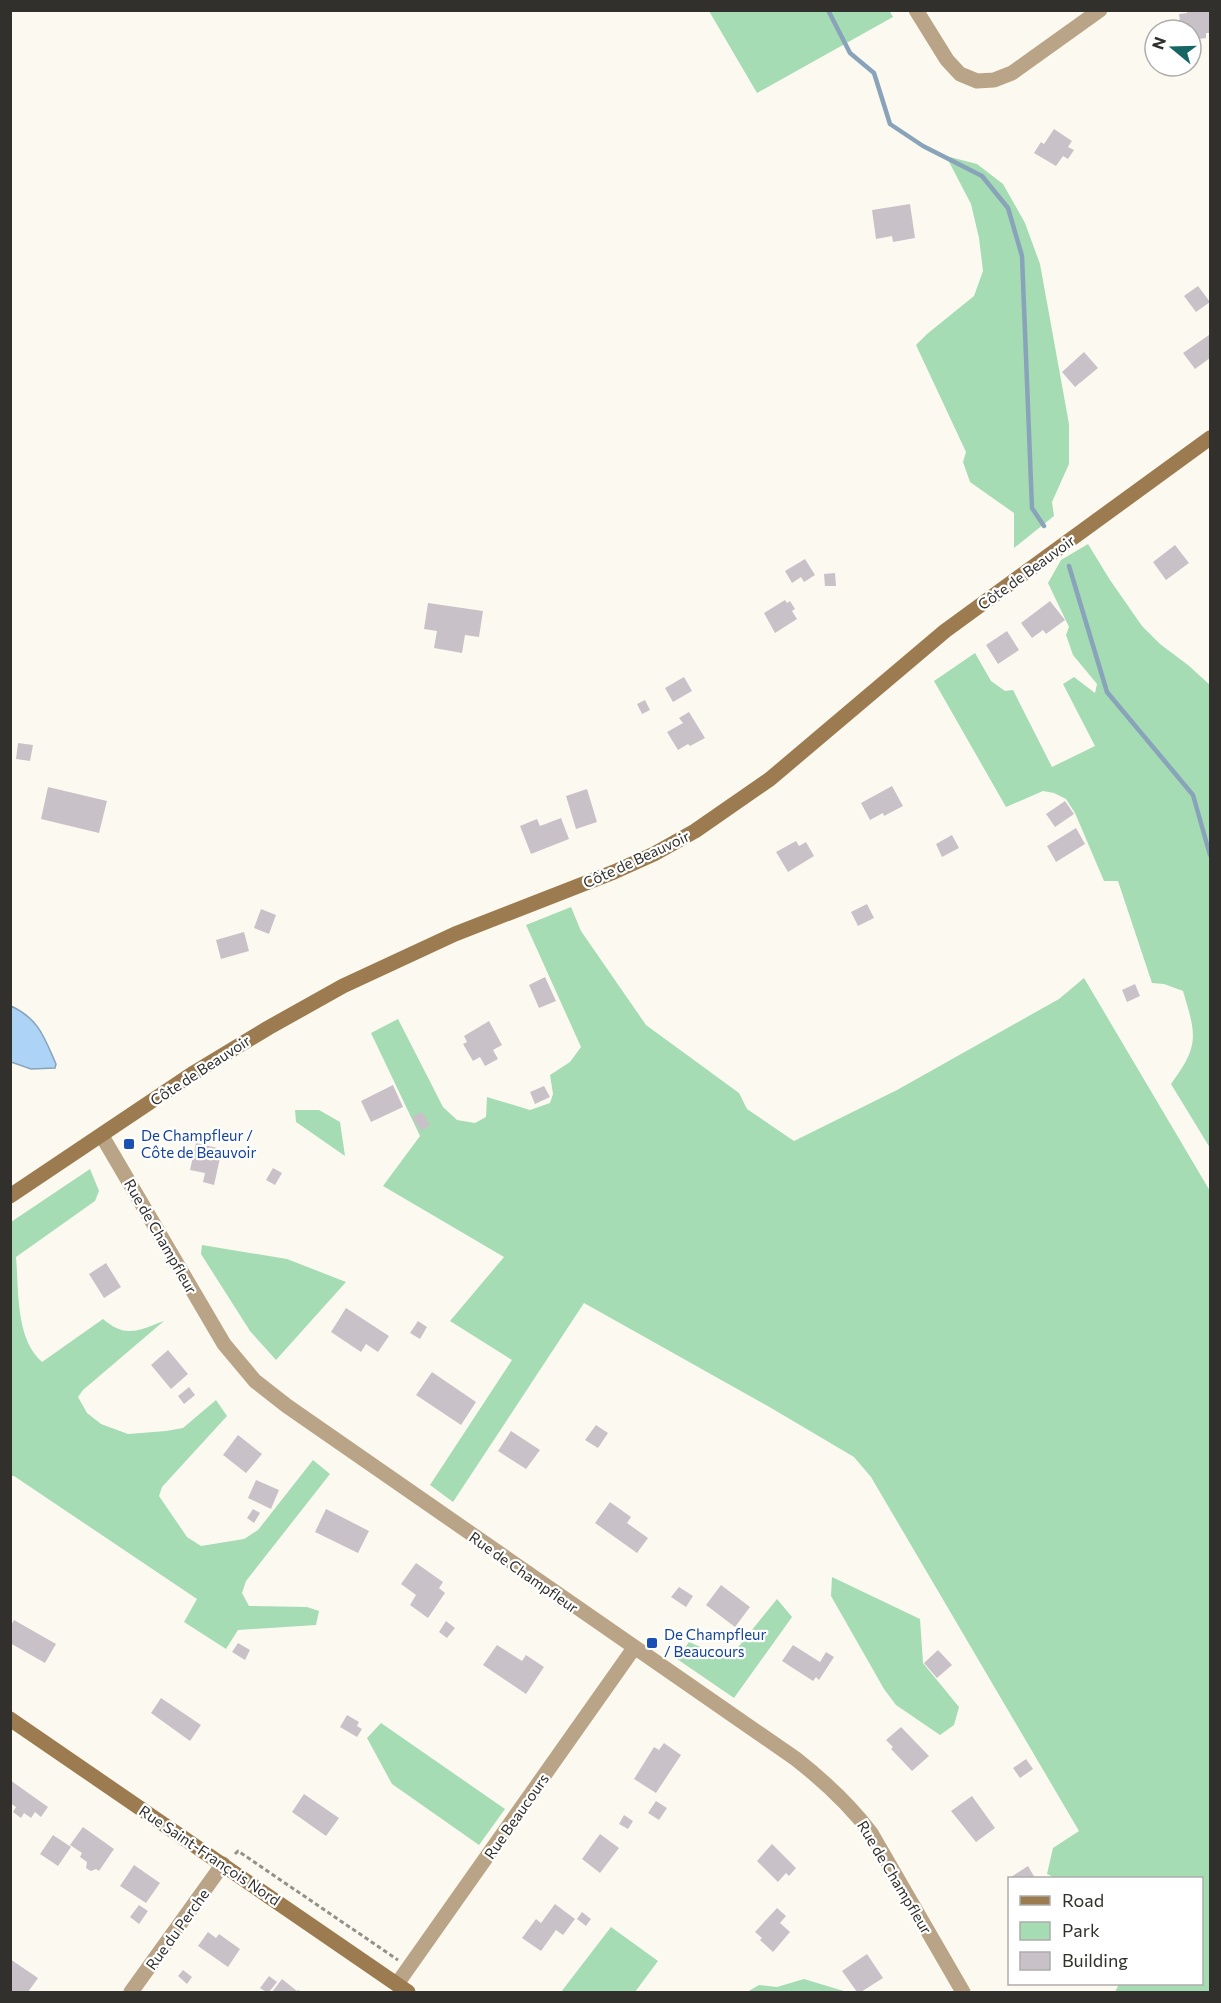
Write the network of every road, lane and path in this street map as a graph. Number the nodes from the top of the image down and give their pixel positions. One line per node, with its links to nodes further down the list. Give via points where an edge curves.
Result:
1 (916, 10): 2 (street, via 947,60 960,74 977,81 1012,73)
2 (1100, 10)
3 (1210, 438): 4 (street, Côte de Beauvoir, via 945,631 770,779 695,831 614,872 455,934 343,986 212,1061)
4 (102, 1136): 5 (street, Côte de Beauvoir); 6 (street, Rue de Champfleur, via 224,1344 255,1381)
5 (10, 1196)
6 (634, 1648): 9 (street, Rue Beaucours); 12 (street, Rue de Champfleur, via 796,1760 856,1813)
7 (10, 1719): 8 (street, Rue Saint-François Nord)
8 (223, 1864): 9 (path, via 238,1851); 10 (street, Rue Saint-François Nord); 11 (street, Rue du Perche)
9 (409, 1968): 10 (street, Rue Beaucours)
10 (403, 1988)
11 (131, 1992)
12 (963, 1992)

